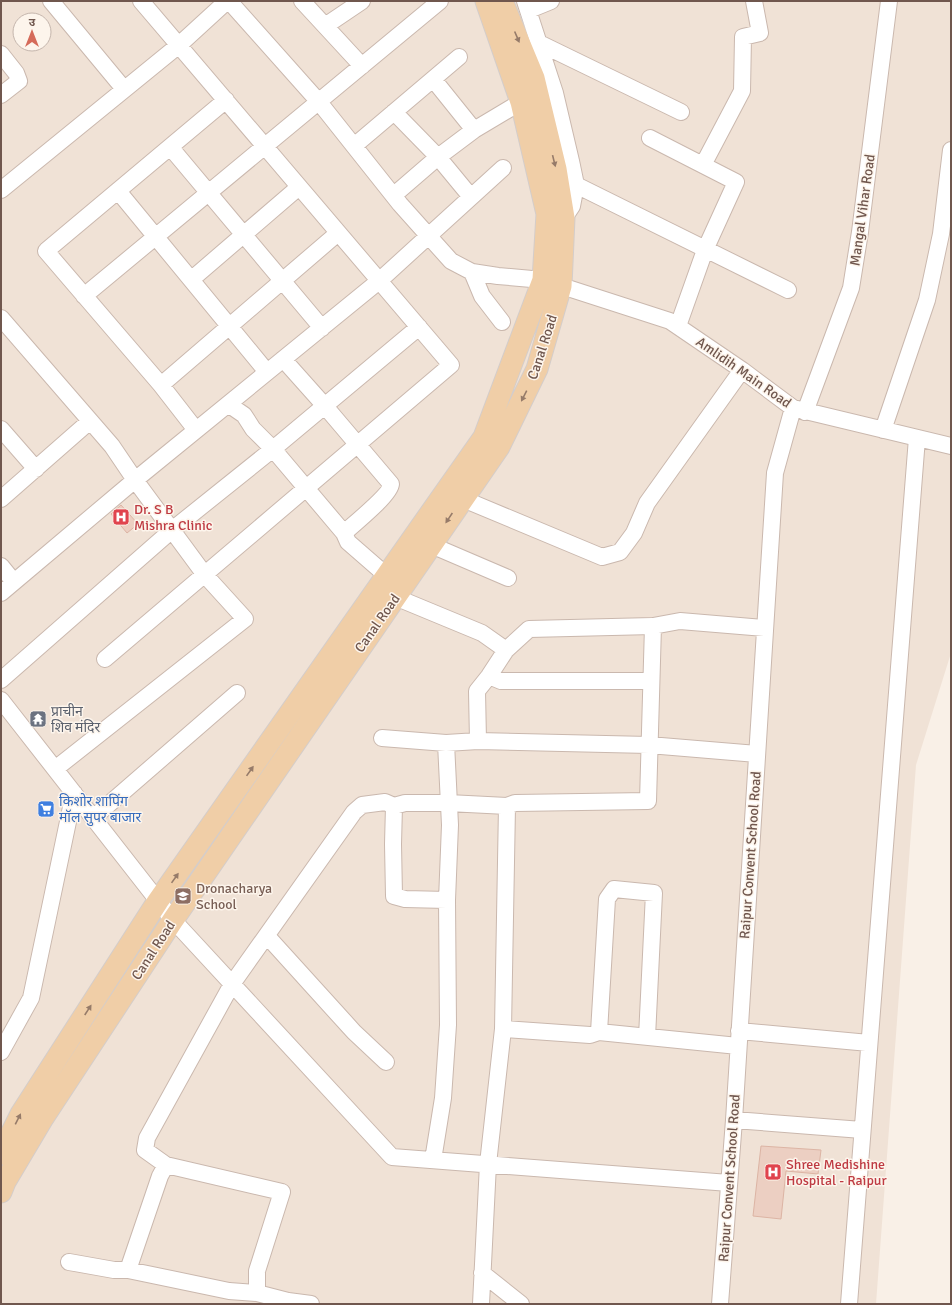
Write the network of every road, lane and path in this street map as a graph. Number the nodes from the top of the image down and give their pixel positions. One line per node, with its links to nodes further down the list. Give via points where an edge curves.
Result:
1 (51, 1): 20 (street)
2 (141, 1): 15 (street)
3 (228, 1): 15 (street); 23 (street, Amlidih Main Road)
4 (302, 1): 13 (street)
5 (362, 1): 13 (street)
6 (440, 1): 18 (street)
7 (486, 1): 24 (main road, Canal Road)
8 (502, 1): 43 (main road, Canal Road, one-way to 43, via 534,78 556,169)
9 (551, 1): 12 (street)
10 (754, 1): 34 (street, via 760,34 743,37 742,91)
11 (889, 1): 68 (street, Mangal Vihar Road, via 851,288)
12 (527, 6): 14 (street)
13 (325, 26): 18 (street)
14 (539, 43): 26 (street); 36 (street, via 559,106)
15 (179, 45): 20 (street); 22 (street)
16 (1, 54): 21 (street, via 19,81)
17 (459, 57): 19 (street)
18 (362, 66): 23 (street)
19 (433, 79): 25 (street); 27 (street)
20 (124, 89): 38 (street)
21 (1, 95)
22 (226, 100): 29 (street); 31 (street)
23 (319, 102): 29 (street); 30 (street, Amlidih Main Road)
24 (521, 102): 27 (street); 53 (main road, Canal Road, via 547,214)
25 (394, 112): 30 (street); 33 (street)
26 (681, 112)
27 (474, 130): 33 (street)
28 (650, 138): 34 (street)
29 (264, 146): 37 (street); 40 (street)
30 (354, 146): 41 (street, Amlidih Main Road)
31 (171, 148): 39 (street); 40 (street)
32 (951, 150): 72 (street, via 940,234 927,300)
33 (438, 157): 41 (street); 42 (street)
34 (703, 166): 48 (street, via 736,182)
35 (503, 168): 42 (street)
36 (576, 186): 43 (street, via 572,206); 48 (street)
37 (300, 187): 44 (street); 45 (street)
38 (1, 190)
39 (118, 191): 47 (street); 55 (street, via 46,251)
40 (208, 192): 45 (street); 47 (street)
41 (394, 195): 46 (street, Amlidih Main Road)
42 (471, 197): 46 (street)
43 (564, 218): 53 (main road, Canal Road)
44 (338, 233): 51 (street); 52 (street)
45 (243, 234): 50 (street); 51 (street)
46 (429, 235): 49 (street, Amlidih Main Road, via 451,261); 52 (street)
47 (156, 236): 50 (street); 55 (street)
48 (705, 250): 54 (street); 59 (street)
49 (472, 272): 53 (street, Amlidih Main Road); 57 (street, via 482,296)
50 (192, 279): 58 (street)
51 (283, 281): 58 (street); 60 (street)
52 (379, 281): 60 (street); 61 (street)
53 (552, 283): 59 (street, Amlidih Main Road, via 670,321); 81 (main road, Canal Road, one-way to 81, via 537,369 499,446); 87 (main road, Canal Road, via 484,437)
54 (788, 290)
55 (84, 296): 65 (street)
56 (1, 318): 69 (street)
57 (502, 322)
58 (230, 326): 64 (street); 65 (street)
59 (678, 326): 63 (street, Amlidih Main Road)
60 (322, 328): 62 (street)
61 (419, 328): 67 (street); 74 (street, via 451,365)
62 (283, 359): 64 (street); 67 (street)
63 (742, 370): 68 (street, Amlidih Main Road); 81 (street, via 647,503 634,533 620,552 602,557)
64 (267, 372): 66 (street)
65 (160, 385): 71 (street)
66 (228, 404): 71 (street); 76 (street, via 244,415 253,429)
67 (324, 405): 74 (street); 76 (street)
68 (799, 410): 72 (street, Amlidih Main Road); 93 (street, Raipur Convent School Road, via 775,473)
69 (90, 421): 77 (street); 78 (street, via 112,446)
70 (1, 429): 77 (street)
71 (196, 430): 78 (street)
72 (883, 430): 73 (street, Amlidih Main Road)
73 (917, 438): 75 (street, Amlidih Main Road); 121 (street)
74 (357, 445): 79 (street); 83 (street, via 386,477 390,488 384,497)
75 (951, 446)
76 (273, 449): 79 (street); 82 (street)
77 (36, 469): 80 (street)
78 (135, 480): 82 (street); 89 (street)
79 (306, 489): 83 (street); 86 (street)
80 (1, 499)
81 (463, 499): 84 (main road, Canal Road, one-way to 84)
82 (172, 530): 86 (street); 97 (street)
83 (344, 533): 87 (street, via 348,542)
84 (431, 545): 88 (street); 91 (main road, Canal Road)
85 (1, 566): 89 (street)
86 (205, 574): 95 (street); 106 (street, via 245,619)
87 (387, 576): 113 (main road, Canal Road, one-way to 87)
88 (508, 578)
89 (14, 582): 90 (street)
90 (1, 593)
91 (395, 597): 94 (street, via 482,633); 114 (main road, Canal Road)
92 (653, 626): 93 (street, via 680,621); 94 (street, via 529,629); 98 (street)
93 (765, 628): 105 (street, Raipur Convent School Road)
94 (506, 650): 96 (street)
95 (106, 659)
96 (489, 676): 98 (street, via 501,681); 102 (street, via 477,691)
97 (1, 680)
98 (651, 681): 104 (street)
99 (237, 693): 111 (street)
100 (1, 700): 106 (street)
101 (382, 738): 103 (street)
102 (478, 741): 103 (street); 104 (street)
103 (446, 743): 108 (street)
104 (649, 745): 105 (street); 110 (street, via 648,801 515,803)
105 (757, 754): 120 (street, Raipur Convent School Road)
106 (55, 769): 107 (street)
107 (74, 794): 111 (street); 122 (street, via 32,998)
108 (448, 803): 109 (street, via 404,803); 110 (street); 112 (street, via 450,825)
109 (394, 806): 112 (street, via 394,896 404,899); 115 (street, via 384,802 362,805 354,812)
110 (507, 806): 117 (street)
111 (93, 818): 113 (street)
112 (447, 900): 127 (street, via 448,1024 443,1098)
113 (158, 901): 114 (street); 126 (main road, Canal Road, one-way to 113, via 21,1114)
114 (173, 920): 116 (street); 131 (main road, Canal Road, via 42,1118)
115 (267, 936): 116 (street); 123 (street, via 354,1032)
116 (232, 984): 127 (street, via 392,1157); 129 (street, via 147,1138 145,1150)
117 (503, 1028): 118 (street, via 590,1034); 128 (street)
118 (599, 1032): 119 (street); 119 (street, via 607,899 614,889 654,893)
119 (647, 1036): 120 (street)
120 (738, 1038): 121 (street); 124 (street, Raipur Convent School Road)
121 (869, 1042): 125 (street)
122 (1, 1052)
123 (386, 1062)
124 (734, 1120): 125 (street); 130 (street, Raipur Convent School Road)
125 (862, 1130): 140 (street)
126 (1, 1154)
127 (433, 1160): 128 (street)
128 (488, 1164): 130 (street); 134 (street)
129 (166, 1165): 133 (street); 135 (street, via 282,1192 257,1271)
130 (729, 1183): 139 (street, Raipur Convent School Road)
131 (1, 1192)
132 (69, 1262): 133 (street)
133 (128, 1270): 135 (street, via 229,1291)
134 (482, 1273): 137 (street); 138 (street)
135 (257, 1293): 136 (street)
136 (311, 1304)
137 (481, 1304)
138 (521, 1304)
139 (720, 1304)
140 (849, 1304)

